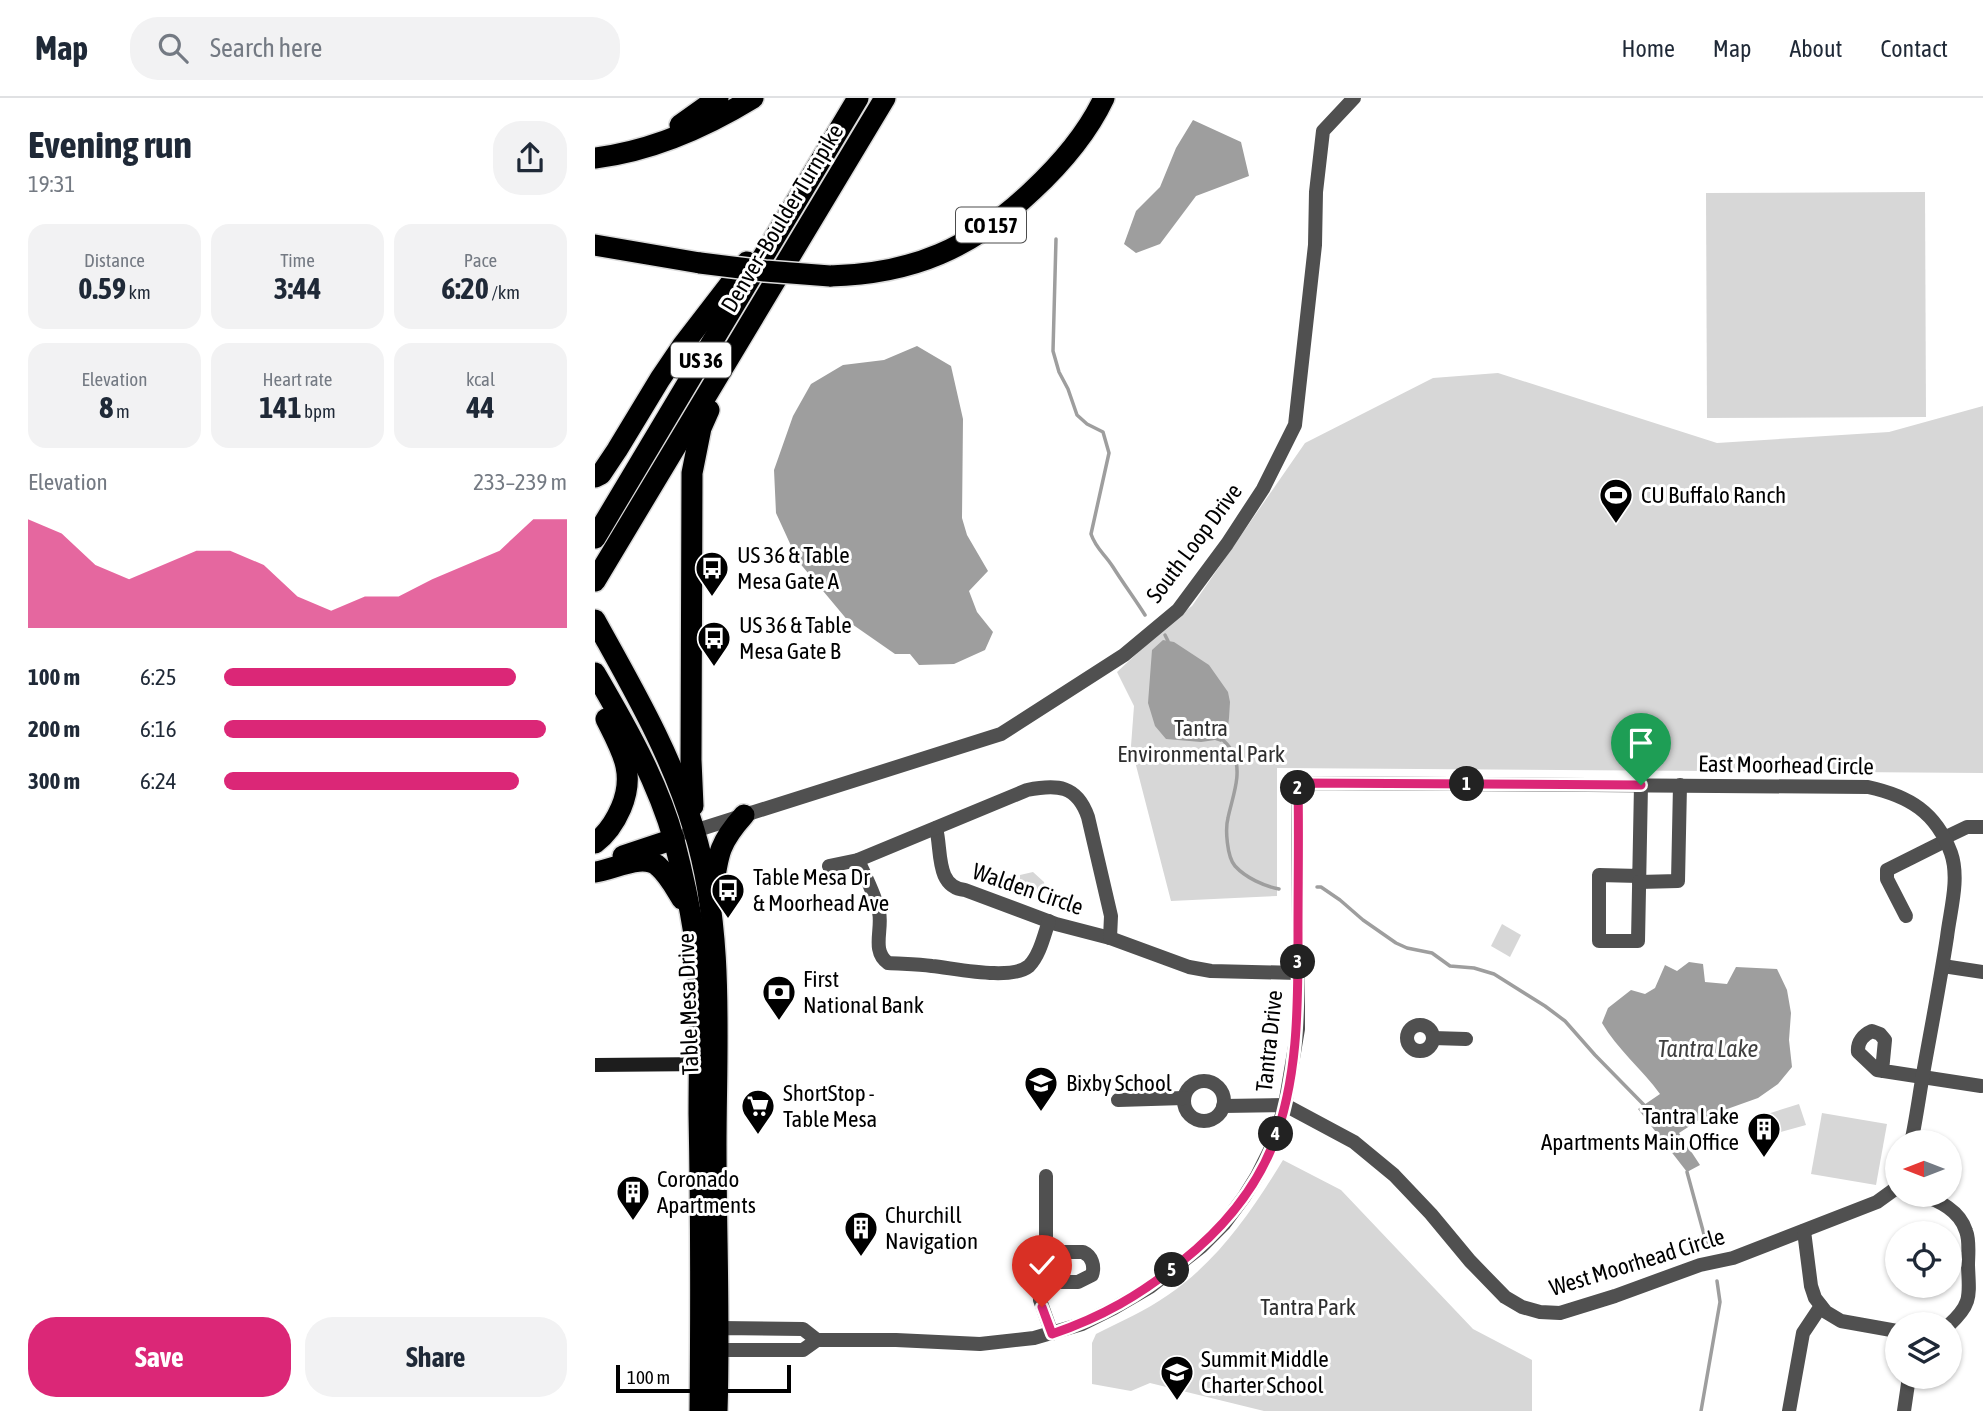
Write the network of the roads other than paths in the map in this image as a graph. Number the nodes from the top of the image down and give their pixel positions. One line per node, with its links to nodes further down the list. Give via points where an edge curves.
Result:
1 (718, 98): 7 (highway, via 661,135)
2 (753, 98): 7 (highway, via 662,142)
3 (858, 98): 8 (highway, Denver–Boulder Turnpike / US 36)
4 (885, 98): 10 (highway, Denver–Boulder Turnpike / US 36)
5 (1104, 98): 9 (highway, CO 157, bridge, via 1084,133 1013,209 972,238 893,270 830,276 765,271)
6 (1354, 98): 22 (street, South Loop Drive, via 1323,131 1295,425 1263,489 1178,610 1124,655 1001,734)
7 (595, 157)
8 (808, 182): 11 (highway, via 683,345); 12 (highway, Denver–Boulder Turnpike / US 36)
9 (595, 245)
10 (748, 326): 13 (highway, Denver–Boulder Turnpike / US 36); 25 (highway, via 701,428 692,472 692,537 705,598 706,683 704,717 691,760)
11 (595, 477)
12 (595, 538)
13 (595, 581)
14 (597, 624): 18 (highway, Table Mesa Drive)
15 (595, 650): 18 (highway, via 615,677)
16 (595, 673): 26 (highway, Table Mesa Drive, via 645,765)
17 (595, 688): 28 (highway, via 629,778 617,818)
18 (636, 693): 25 (highway, Table Mesa Drive)
19 (1298, 783): 20 (street, East Moorhead Circle); 39 (street, Tantra Drive)
20 (1641, 785): 21 (street, East Moorhead Circle); 32 (street)
21 (1680, 785): 27 (street, East Moorhead Circle, via 1868,786 1913,802); 32 (street, via 1678,881)
22 (744, 815): 25 (street, South Loop Drive); 33 (highway, via 720,848)
23 (1983, 827): 27 (street, via 1967,827)
24 (936, 828): 29 (street, Walden Circle); 35 (street, Walden Circle, via 941,866 951,886); 36 (street, Walden Circle, via 1027,790 1061,786 1083,803 1088,817 1111,916)
25 (695, 831): 26 (street, South Loop Drive); 33 (highway, Table Mesa Drive)
26 (674, 839): 31 (highway); 33 (highway, Table Mesa Drive)
27 (1945, 840): 34 (street, via 1887,870 1885,875); 37 (street, via 1955,877)
28 (595, 843)
29 (858, 860): 30 (street, Walden Circle); 35 (street, via 879,913 879,952 888,963 968,972 1027,968)
30 (829, 866)
31 (595, 869): 33 (highway, via 645,861 657,864)
32 (1639, 879): 32 (street, via 1638,941 1599,941 1599,876)
33 (700, 911): 42 (highway, Table Mesa Drive, via 715,960)
34 (1906, 916)
35 (1049, 921): 36 (street, Walden Circle)
36 (1110, 938): 39 (street, Walden Circle, via 1178,964 1211,971)
37 (1943, 966): 38 (street); 45 (street)
38 (1983, 972)
39 (1298, 973): 49 (street, Tantra Drive, via 1298,1029)
40 (1433, 1038): 41 (street)
41 (1466, 1039)
42 (708, 1064): 43 (street); 62 (highway, Table Mesa Drive)
43 (595, 1065)
44 (1882, 1071): 45 (street)
45 (1922, 1078): 46 (street); 51 (street)
46 (1981, 1086)
47 (1184, 1098): 48 (street); 50 (street, via 1185,1110 1198,1121 1214,1119); 50 (street, via 1194,1083 1207,1081 1219,1088)
48 (1118, 1100)
49 (1285, 1105): 50 (street); 55 (street, West Moorhead Circle, via 1354,1142 1379,1161 1505,1297 1540,1312 1560,1313); 61 (street, Tantra Drive, via 1257,1176 1224,1224 1201,1247 1150,1287 1082,1324)
50 (1223, 1106)
51 (1913, 1130)
52 (1046, 1176): 56 (street)
53 (1885, 1196): 55 (street, West Moorhead Circle)
54 (1948, 1208): 59 (street, via 1967,1232 1969,1298)
55 (1804, 1231): 58 (street, via 1811,1286)
56 (1046, 1252): 57 (street, via 1039,1266); 57 (street, via 1085,1252 1093,1262 1093,1273 1078,1282)
57 (1039, 1282): 61 (street)
58 (1821, 1306): 60 (street, via 1841,1321); 67 (street, via 1803,1333)
59 (1962, 1312)
60 (1885, 1329)
61 (1052, 1334): 63 (street, Tantra Drive, via 980,1344)
62 (713, 1338): 63 (street, Tantra Drive, via 803,1350); 63 (street, Tantra Drive, via 803,1329); 65 (highway, Table Mesa Drive); 66 (highway, Table Mesa Drive)
63 (817, 1340)
64 (1907, 1389): 68 (street)
65 (700, 1411)
66 (717, 1411)
67 (1789, 1411)
68 (1904, 1411)

